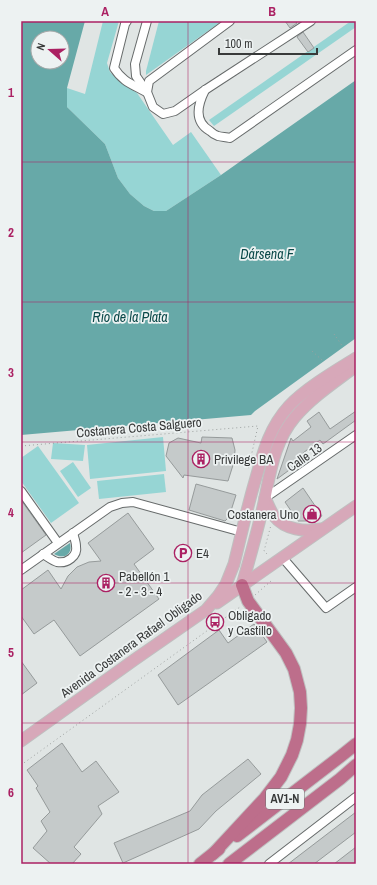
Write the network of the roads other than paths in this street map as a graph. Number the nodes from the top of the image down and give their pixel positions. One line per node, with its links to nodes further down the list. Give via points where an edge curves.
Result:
1 (127, 21): 7 (street, via 114,68 119,76)
2 (146, 21): 7 (street, via 135,64 136,76)
3 (230, 21): 7 (street, via 149,80)
4 (311, 21): 6 (street)
5 (356, 50): 6 (street, via 230,138 218,136 206,129 199,120 198,108)
6 (205, 90): 7 (street, via 175,111 162,114 153,107)
7 (147, 92)
8 (356, 358): 15 (main road, Avenida Costanera Rafael Obligado, via 302,394 281,416 266,443)
9 (356, 366): 12 (main road, via 309,402 288,426 273,457)
10 (356, 435): 12 (street, Calle 13)
11 (21, 491): 17 (street)
12 (265, 498): 14 (main road, via 275,517 292,528 313,531); 21 (main road)
13 (356, 506): 14 (main road)
14 (324, 529): 19 (main road)
15 (242, 532): 16 (street, via 133,502 110,507); 23 (main road, Avenida Costanera Rafael Obligado, via 226,584)
16 (73, 533): 17 (street); 18 (street, via 77,547 70,560 64,563 56,562)
17 (58, 543): 18 (street)
18 (43, 554): 20 (street)
19 (282, 557): 21 (main road); 22 (street, via 326,608)
20 (21, 570)
21 (242, 585): 23 (main road); 30 (highway, via 248,601 286,653 294,669 301,714 295,748 284,773)
22 (356, 587)
23 (206, 610): 24 (main road, Avenida Costanera Rafael Obligado)
24 (21, 741)
25 (356, 744): 30 (highway, AV1-N)
26 (356, 765): 28 (highway, AV1-N)
27 (356, 768): 28 (highway)
28 (340, 778): 32 (highway, AV1-N)
29 (356, 797): 33 (street)
30 (213, 854): 31 (highway, AV1-N)
31 (200, 864)
32 (230, 864)
33 (269, 864)

